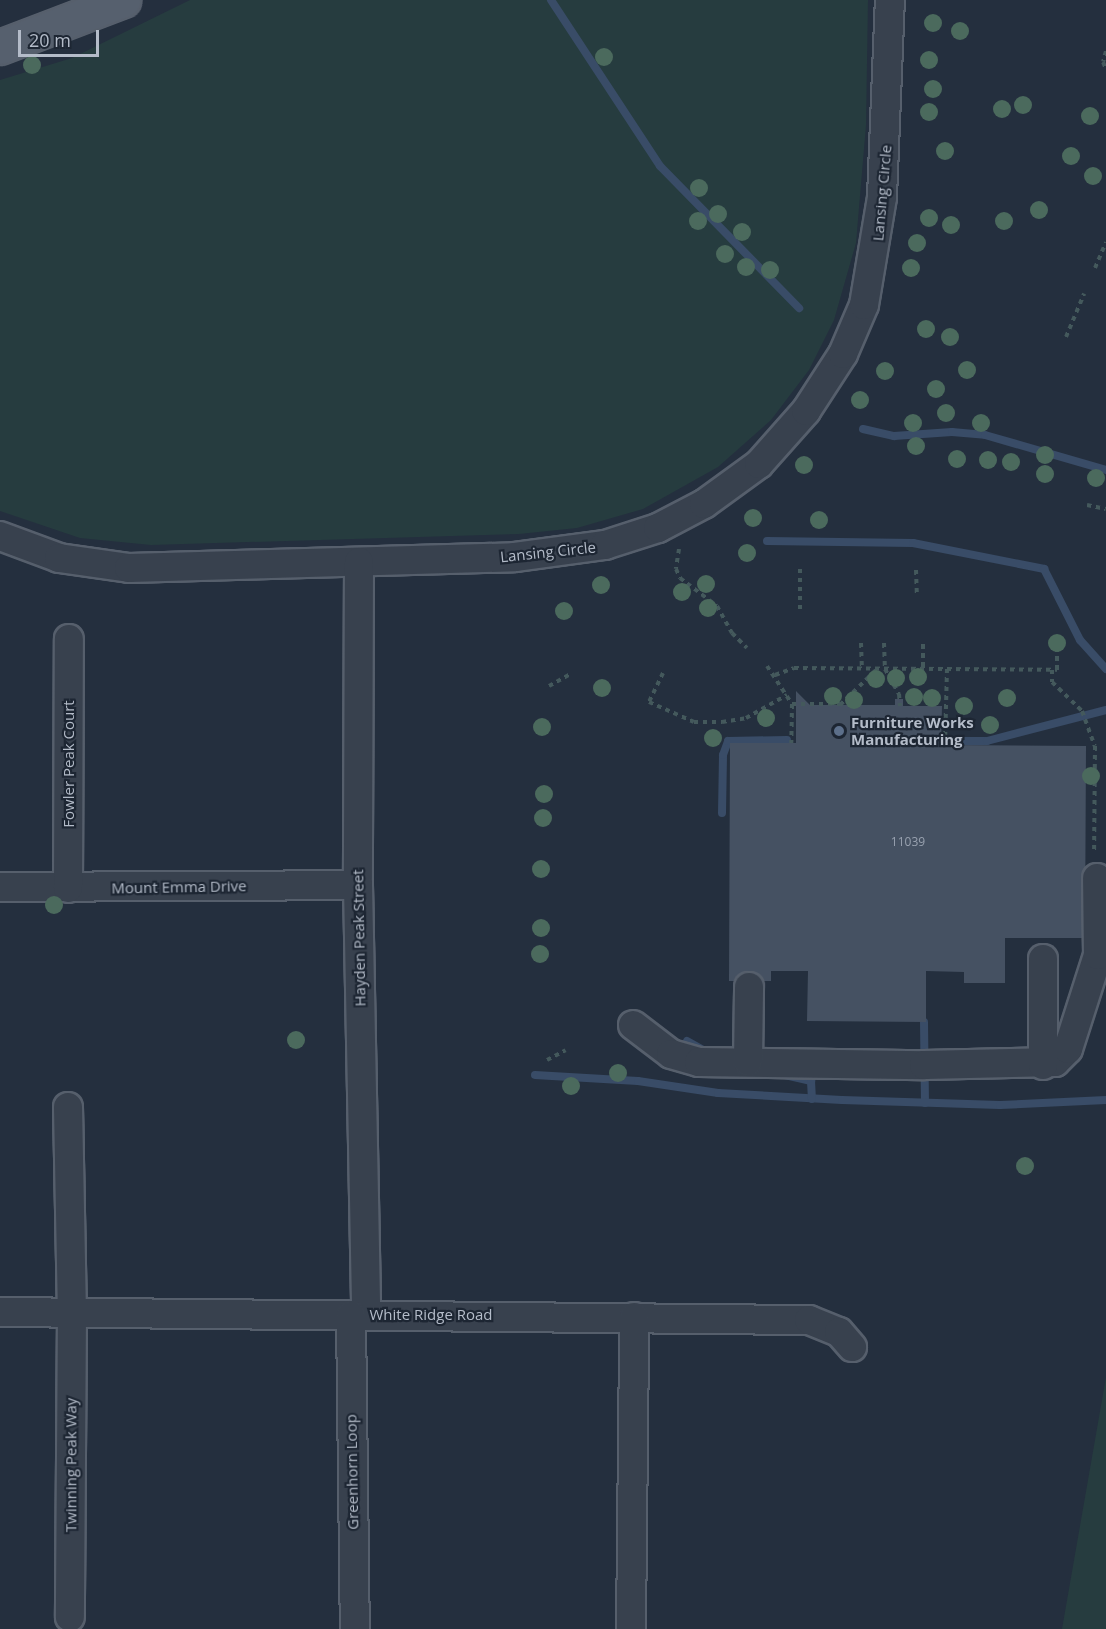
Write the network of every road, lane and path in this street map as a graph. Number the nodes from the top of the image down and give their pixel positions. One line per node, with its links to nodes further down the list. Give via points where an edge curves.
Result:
1 (123, 0): 3 (main road)
2 (890, 0): 14 (street, Lansing Circle, via 882,197 864,305 826,382 769,454 729,489 692,512 605,545 531,556)
3 (0, 47)
4 (1106, 51): 5 (path)
5 (1106, 69)
6 (1106, 242): 7 (path)
7 (1095, 268)
8 (1084, 294): 9 (path)
9 (1066, 337)
10 (1087, 505): 11 (path)
11 (1106, 509)
12 (0, 536): 14 (street, Lansing Circle, via 59,558 115,567)
13 (684, 540): 24 (path, via 676,561 680,578 717,606 732,633)
14 (359, 562): 42 (street, Hayden Peak Street)
15 (800, 569): 18 (path)
16 (916, 570): 17 (path)
17 (917, 593)
18 (800, 614)
19 (1057, 637): 31 (path, via 1057,670)
20 (69, 639): 44 (street, Fowler Peak Court)
21 (861, 643): 26 (path)
22 (884, 643): 28 (path)
23 (923, 644): 29 (path)
24 (747, 648)
25 (766, 666): 34 (path)
26 (862, 669): 27 (path); 34 (path, via 794,668)
27 (876, 669): 28 (path); 37 (path, via 841,704)
28 (885, 669): 29 (path); 38 (path, via 899,694)
29 (923, 669): 30 (path)
30 (946, 669): 31 (path); 40 (path)
31 (1052, 670): 41 (path, via 1052,682 1082,711 1095,746)
32 (663, 673): 36 (path, via 650,702 694,722 722,723 746,718)
33 (569, 675): 35 (path)
34 (775, 675): 36 (path)
35 (549, 686)
36 (787, 695): 37 (path)
37 (792, 704): 39 (path)
38 (900, 706)
39 (791, 743)
40 (945, 745)
41 (1096, 872): 51 (street, via 1098,955 1066,1055)
42 (358, 885): 44 (street, Mount Emma Drive); 55 (street, Hayden Peak Street)
43 (0, 887): 44 (street, Mount Emma Drive)
44 (68, 888)
45 (1043, 959): 51 (street)
46 (749, 987): 50 (street)
47 (633, 1024): 50 (street, via 642,1035 681,1058)
48 (566, 1050): 49 (path)
49 (547, 1060)
50 (748, 1062): 51 (street)
51 (1042, 1065)
52 (68, 1107): 54 (street, Twinning Peak Way)
53 (0, 1312): 54 (street, White Ridge Road)
54 (72, 1313): 55 (street, White Ridge Road); 58 (street, Twinning Peak Way)
55 (358, 1314): 56 (street, White Ridge Road); 59 (street, Greenhorn Loop)
56 (634, 1317): 57 (street, White Ridge Road, via 809,1320 839,1332); 60 (street)
57 (852, 1347)
58 (70, 1617)
59 (355, 1629)
60 (631, 1629)

